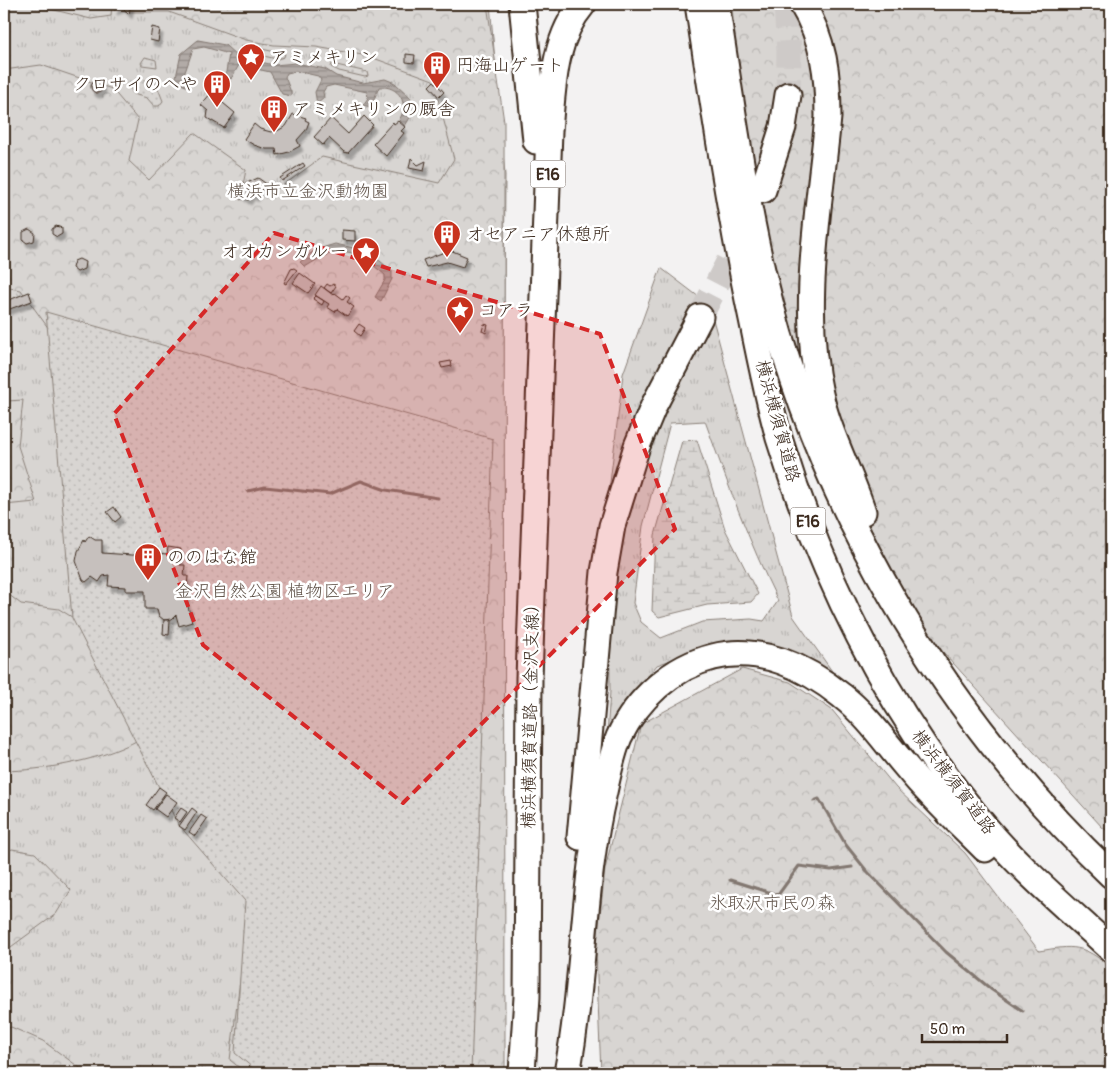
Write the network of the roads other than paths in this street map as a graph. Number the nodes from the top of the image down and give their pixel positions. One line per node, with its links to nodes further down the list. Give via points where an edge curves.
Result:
1 (522, 4): 9 (highway, E16, via 538,181)
2 (582, 4): 9 (highway, E16, via 561,44 553,83)
3 (698, 4): 12 (highway, 横浜横須賀道路 / E16, via 724,170 761,365 779,437 826,568 880,675 937,766 983,824)
4 (716, 4): 10 (highway, 横浜横須賀道路 / E16, via 747,199 779,335 808,423 832,480)
5 (802, 4): 10 (highway, E16, via 816,28 828,87 812,294 814,364 826,418 859,500)
6 (788, 95): 7 (highway, via 783,127)
7 (763, 190)
8 (700, 317): 15 (highway, via 640,438 612,526 604,572)
9 (541, 351): 14 (highway, 横浜横須賀道路（金沢支線） / E16, via 529,678 527,996)
10 (887, 590): 11 (highway, 横浜横須賀道路 / E16, via 957,697 1007,762 1058,822)
11 (1111, 875)
12 (1111, 949)
13 (1111, 955): 16 (highway, via 1004,867 909,771 844,697 802,669 777,660 745,654 722,655 681,669 659,685 641,704 619,737 594,833)
14 (522, 1073)
15 (558, 1073)
16 (567, 1073)

